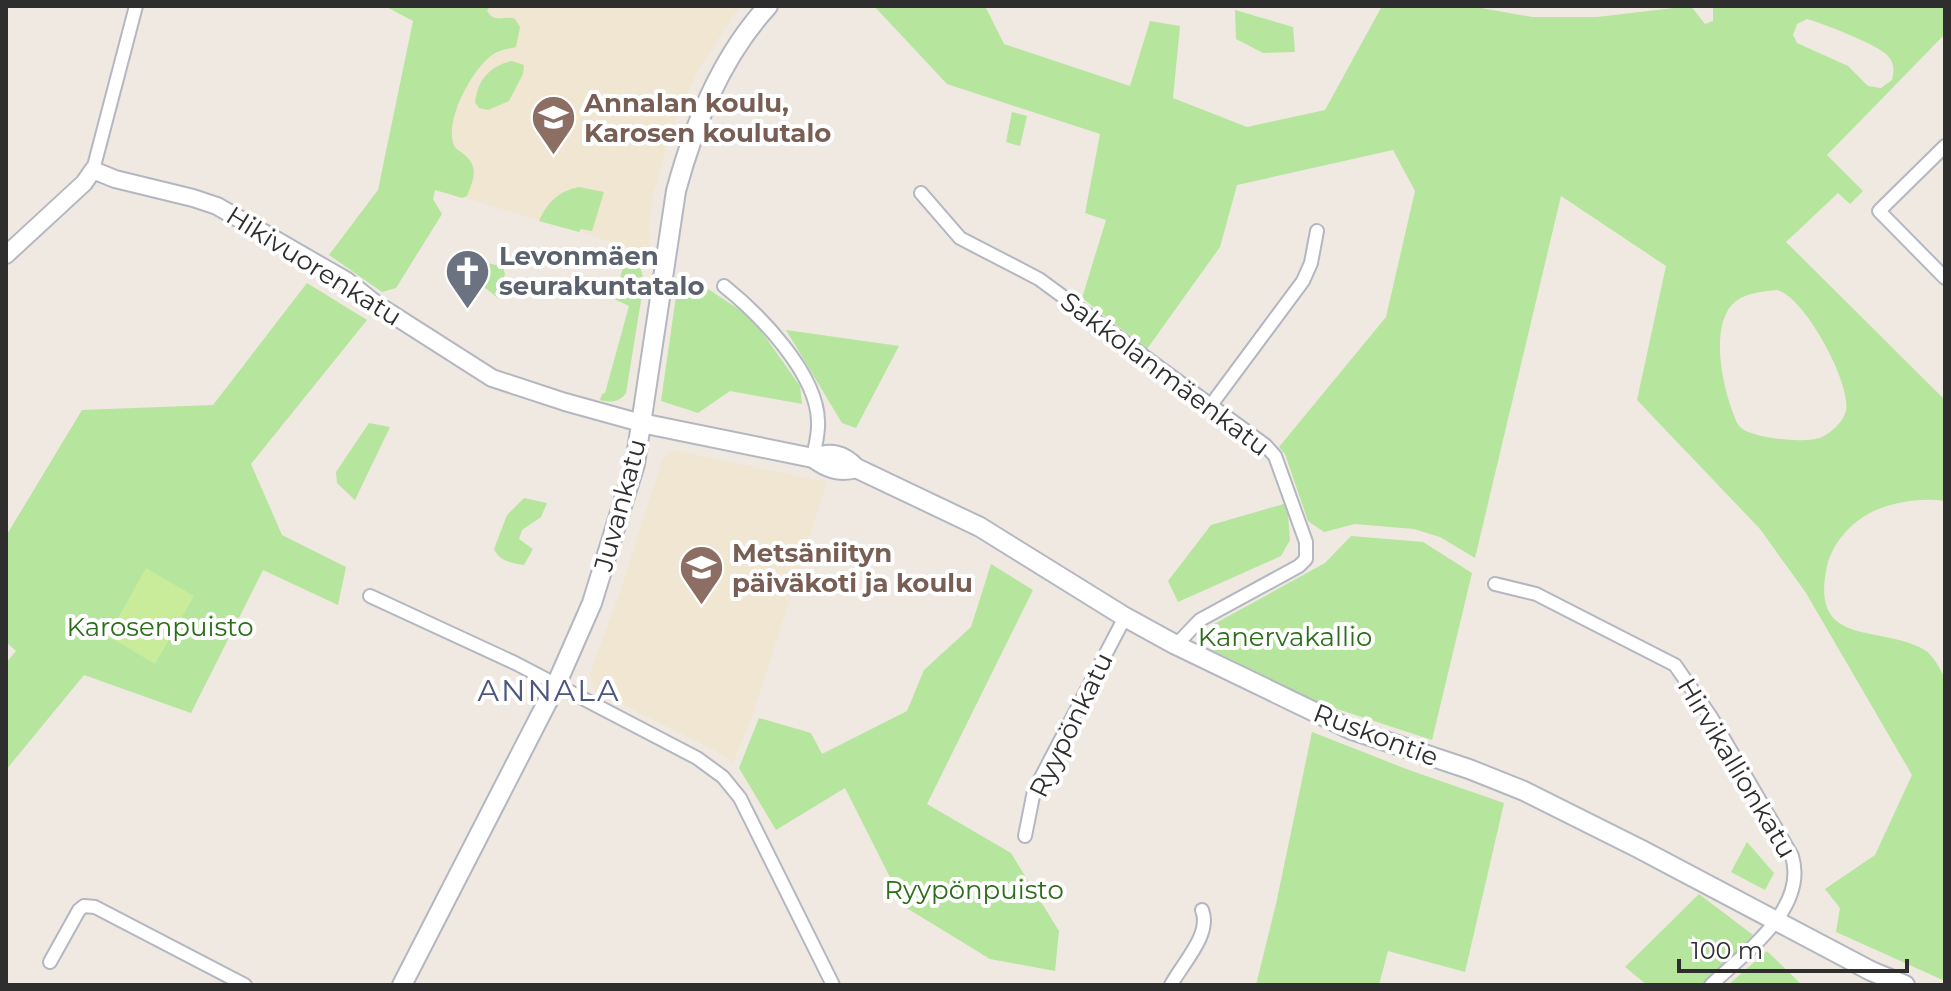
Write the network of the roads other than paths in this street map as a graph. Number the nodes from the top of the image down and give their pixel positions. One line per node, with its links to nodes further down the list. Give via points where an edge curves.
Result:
1 (136, 6): 4 (street)
2 (768, 6): 11 (main road, Juvankatu, via 718,80 687,152 676,191)
3 (1945, 146): 8 (street, via 1879,211)
4 (93, 170): 7 (street); 11 (street, Hikivuorenkatu, via 229,212 347,281 492,378)
5 (921, 193): 10 (street, Sakkolanmäenkatu, via 960,238 1039,279)
6 (1317, 231): 10 (street, via 1303,281)
7 (6, 255)
8 (1945, 278)
9 (724, 286): 12 (street, via 763,320 806,381 818,418)
10 (1211, 405): 16 (street, Sakkolanmäenkatu, via 1275,456 1306,542 1306,559 1200,620)
11 (641, 423): 12 (main road, Ruskontie); 17 (main road, Juvankatu, via 635,464 603,570)
12 (813, 458): 15 (main road, Ruskontie, via 839,455 980,527)
13 (1495, 584): 20 (street, Hirvikallionkatu, via 1536,594 1675,665 1792,856 1796,875 1789,902)
14 (370, 596): 17 (street)
15 (1125, 617): 16 (main road, Ruskontie); 18 (street, Ryypönkatu, via 1034,791)
16 (1176, 645): 20 (main road, Ruskontie, via 1352,730 1524,791)
17 (556, 685): 23 (main road, Juvankatu); 24 (street, via 697,758 723,777 740,798)
18 (1025, 836)
19 (1202, 910): 25 (street, via 1204,929)
20 (1775, 921): 26 (street, Hirvikallionkatu); 27 (main road, Ruskontie)
21 (50, 962): 22 (street, via 79,910 95,907)
22 (245, 985)
23 (402, 985)
24 (833, 985)
25 (1171, 985)
26 (1711, 985)
27 (1905, 985)

